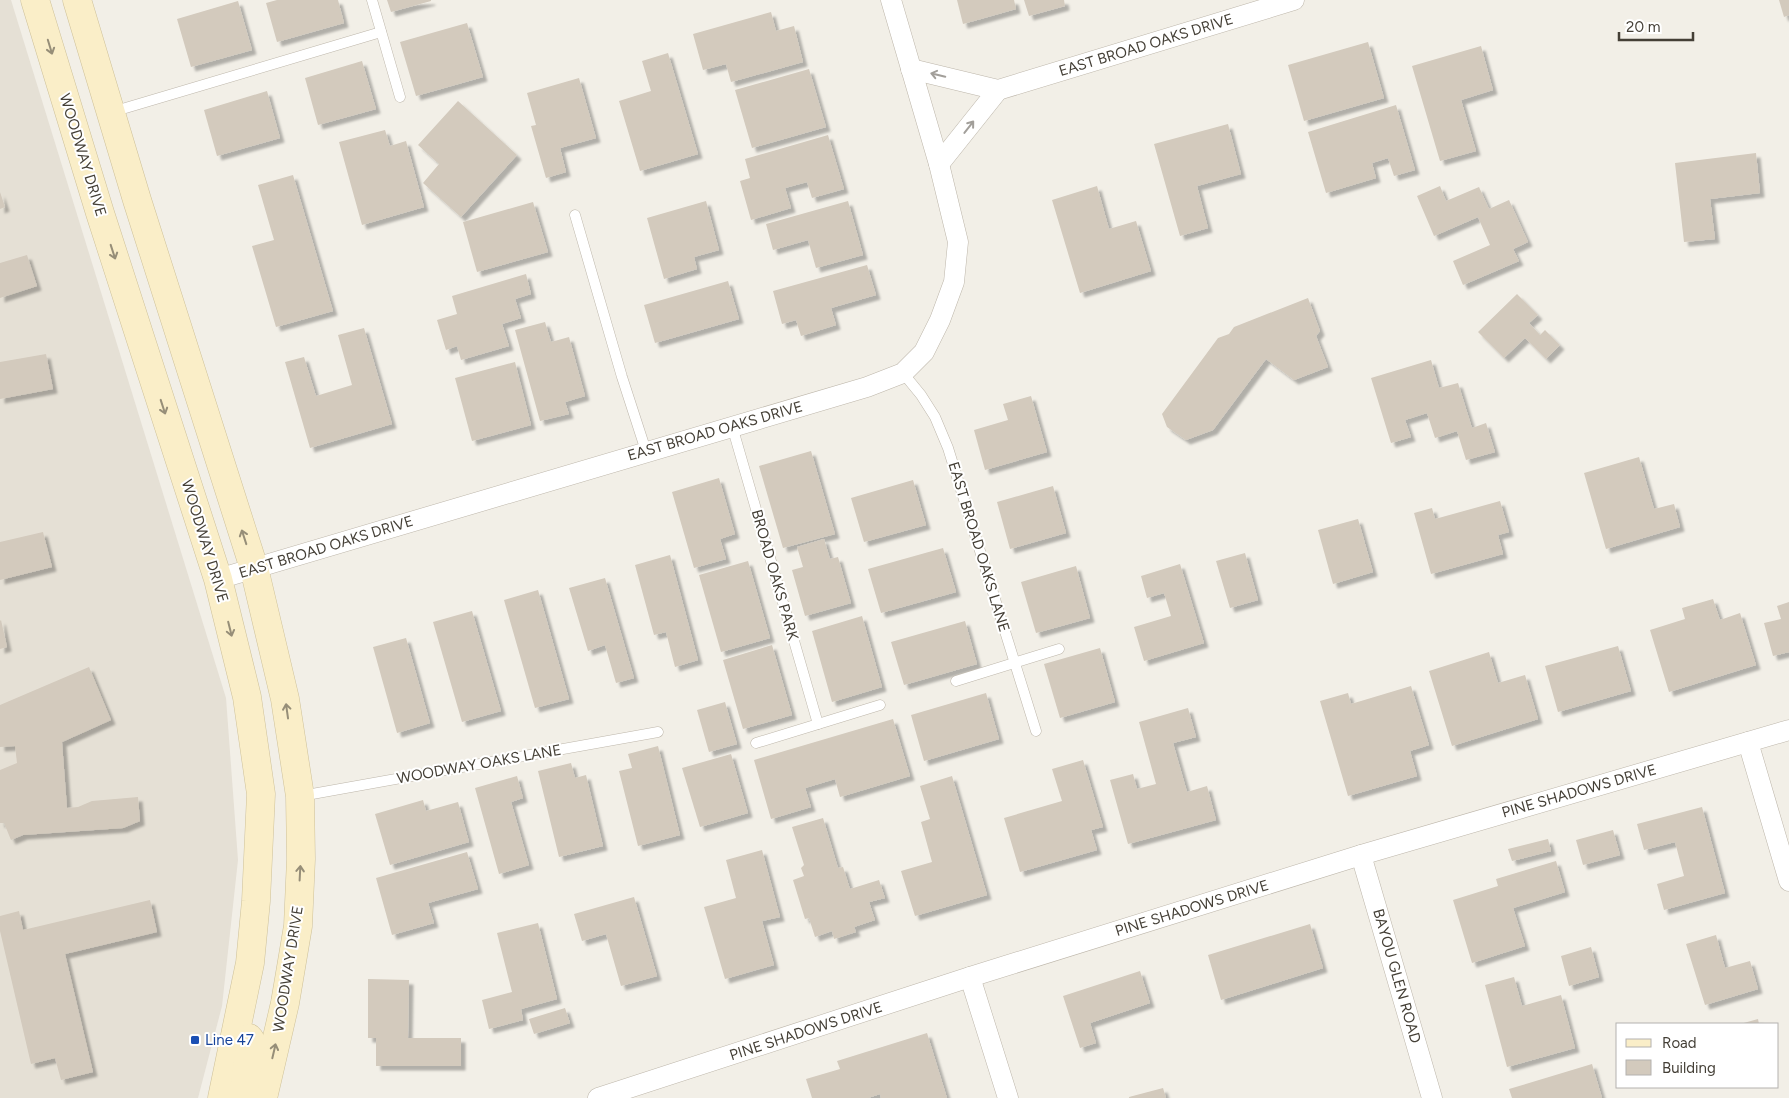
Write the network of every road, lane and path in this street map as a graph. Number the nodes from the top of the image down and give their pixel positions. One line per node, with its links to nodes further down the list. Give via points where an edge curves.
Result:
1 (36, 0): 13 (main road, WOODWAY DRIVE, one-way to 13)
2 (77, 0): 10 (main road, WOODWAY DRIVE)
3 (372, 0): 6 (lane)
4 (891, 0): 7 (street, EAST BROAD OAKS DRIVE)
5 (1294, 0): 8 (street, EAST BROAD OAKS DRIVE)
6 (381, 32): 9 (lane); 10 (lane)
7 (911, 69): 8 (street, one-way to 7); 11 (street, EAST BROAD OAKS DRIVE)
8 (998, 90): 11 (street, one-way to 8)
9 (400, 97)
10 (111, 112): 12 (main road, WOODWAY DRIVE)
11 (939, 164): 15 (street, EAST BROAD OAKS DRIVE, via 958,242 954,282 924,352)
12 (136, 200): 13 (main road); 18 (main road, WOODWAY DRIVE, one-way to 12)
13 (100, 213): 19 (main road, WOODWAY DRIVE, one-way to 19)
14 (575, 215): 17 (lane)
15 (903, 373): 16 (street, EAST BROAD OAKS DRIVE, via 867,387); 21 (lane, EAST BROAD OAKS LANE, via 922,395 948,448)
16 (732, 426): 17 (street, EAST BROAD OAKS DRIVE); 24 (lane, BROAD OAKS PARK)
17 (646, 451): 18 (street, EAST BROAD OAKS DRIVE)
18 (254, 568): 19 (street, EAST BROAD OAKS DRIVE); 30 (main road, WOODWAY DRIVE, one-way to 18, via 285,699)
19 (218, 579): 34 (main road, WOODWAY DRIVE, one-way to 34, via 247,697 261,794 256,901 250,963)
20 (1059, 649): 21 (lane)
21 (1014, 663): 22 (lane); 26 (lane, EAST BROAD OAKS LANE)
22 (956, 681)
23 (880, 705): 24 (lane)
24 (818, 724): 29 (lane)
25 (1789, 730): 28 (street, PINE SHADOWS DRIVE)
26 (1036, 731)
27 (658, 732): 30 (lane, WOODWAY OAKS LANE)
28 (1748, 742): 31 (street, PINE SHADOWS DRIVE); 32 (street)
29 (756, 744)
30 (300, 796): 37 (main road, WOODWAY DRIVE, one-way to 30, via 285,1003 298,926)
31 (1361, 855): 33 (street, PINE SHADOWS DRIVE); 40 (street, BAYOU GLEN ROAD)
32 (1789, 881)
33 (970, 977): 38 (street, PINE SHADOWS DRIVE); 39 (street)
34 (240, 1013): 35 (main road, WOODWAY DRIVE); 36 (main road, via 250,1041)
35 (222, 1098)
36 (243, 1098)
37 (263, 1098)
38 (598, 1098)
39 (1008, 1098)
40 (1432, 1098)

